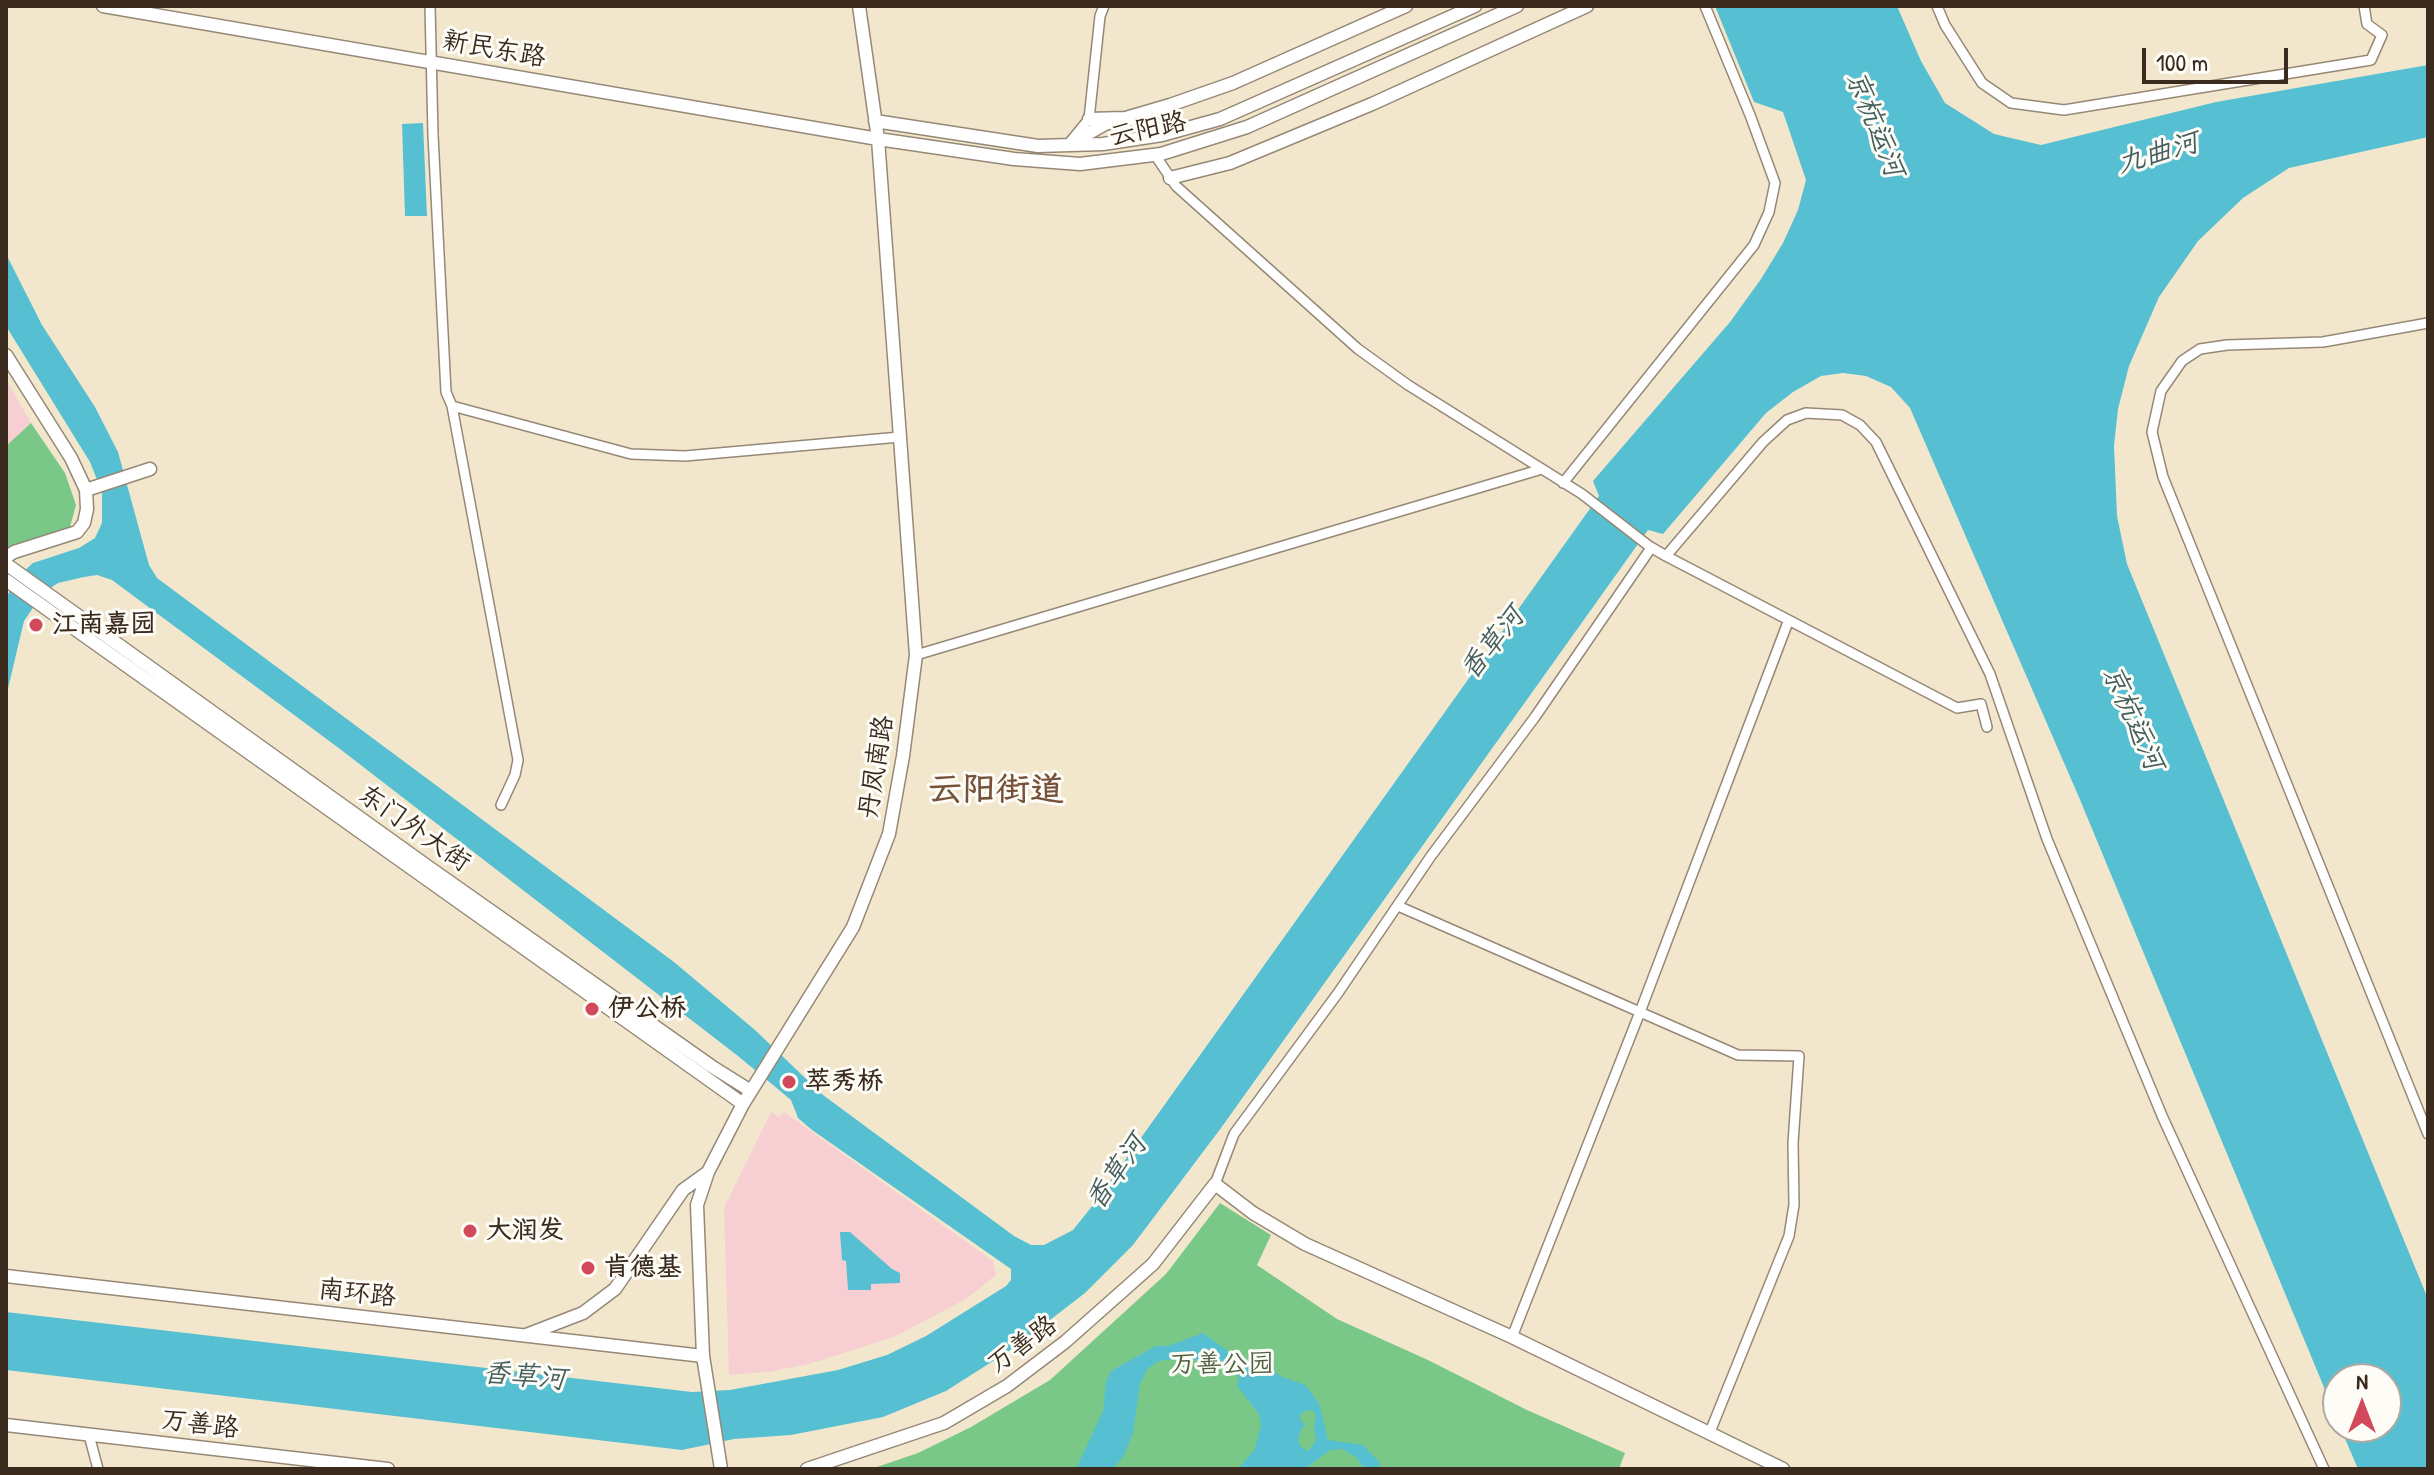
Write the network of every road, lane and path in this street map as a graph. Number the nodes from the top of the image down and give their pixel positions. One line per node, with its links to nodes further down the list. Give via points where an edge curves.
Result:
1 (103, 6): 12 (street, 新民东路)
2 (430, 6): 12 (street)
3 (859, 6): 15 (street, 丹凤南路)
4 (1104, 6): 14 (street)
5 (1406, 6): 13 (street, via 1233,83)
6 (1475, 6): 16 (street, 云阳路, via 1220,119)
7 (1517, 6): 19 (street, 云阳路, via 1247,127)
8 (1587, 6): 20 (street, via 1244,158)
9 (1705, 6): 27 (street, via 1775,183 1769,212 1754,245)
10 (1937, 6): 11 (street, via 1982,83 2011,103 2064,110 2371,60 2382,35 2367,24)
11 (2364, 6)
12 (433, 62): 17 (street, 新民东路); 23 (street, via 446,392)
13 (1125, 118): 14 (street); 16 (street); 18 (street)
14 (1089, 119): 18 (street)
15 (875, 121): 17 (street, 丹凤南路); 18 (street, 云阳路, via 1038,146)
16 (1180, 130): 18 (street, 云阳路)
17 (878, 139): 19 (street, 云阳路, via 1080,164); 24 (street, 丹凤南路)
18 (1068, 145)
19 (1155, 155): 20 (street)
20 (1170, 178): 26 (street, via 1358,349)
21 (2428, 323): 41 (street, via 2323,342 2200,349 2182,361 2161,391 2152,432 2163,477)
22 (6, 355): 28 (street)
23 (452, 406): 24 (street, via 631,454 685,456); 36 (street, via 518,760)
24 (900, 437): 34 (street, 丹凤南路)
25 (150, 469): 28 (street)
26 (1542, 469): 27 (street); 34 (street)
27 (1563, 483): 29 (street)
28 (88, 490): 31 (street, via 84,523 77,532 14,552)
29 (1650, 547): 30 (street); 37 (street)
30 (1666, 556): 33 (street); 56 (street, via 1787,420 1806,413 1842,415 1876,442 1990,674 2047,839 2163,1118)
31 (7, 570): 32 (street)
32 (51, 604): 39 (street, 东门外大街); 40 (street, 东门外大街)
33 (1788, 622): 35 (street, via 1957,708 1981,704); 38 (street)
34 (916, 655): 39 (street, 丹凤南路, via 889,834 853,927)
35 (1987, 727)
36 (501, 805)
37 (1398, 906): 38 (street); 43 (street, via 1234,1134)
38 (1640, 1012): 46 (street); 49 (street, via 1738,1055 1799,1056 1789,1236)
39 (751, 1091): 40 (street, 丹凤南路)
40 (743, 1104): 42 (street, 丹凤南路)
41 (2428, 1134)
42 (708, 1172): 45 (street, via 683,1190 615,1289 583,1313); 47 (street, 丹凤南路, via 697,1205)
43 (1215, 1184): 46 (street, via 1305,1244); 54 (street, 万善路, via 1153,1264 1007,1386 944,1423)
44 (6, 1276): 45 (street, 南环路)
45 (524, 1335): 47 (street, 南环路)
46 (1512, 1337): 49 (street)
47 (703, 1356): 51 (street, 丹凤南路)
48 (6, 1425): 50 (street, 万善路)
49 (1710, 1432): 55 (street)
50 (89, 1435): 52 (street); 53 (street, 万善路)
51 (721, 1465)
52 (98, 1469)
53 (388, 1469)
54 (807, 1469)
55 (1783, 1469)
56 (2324, 1469)

